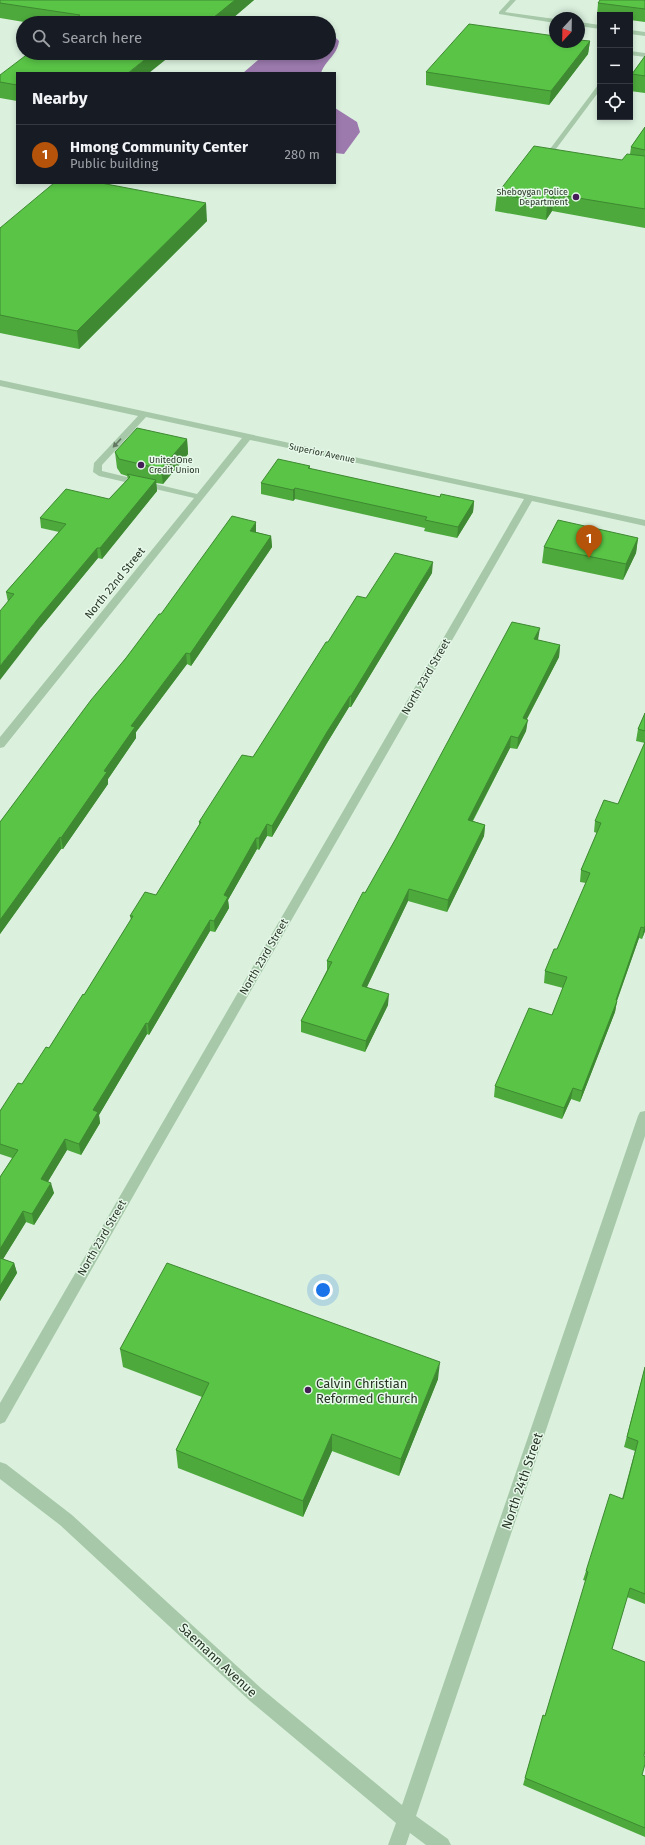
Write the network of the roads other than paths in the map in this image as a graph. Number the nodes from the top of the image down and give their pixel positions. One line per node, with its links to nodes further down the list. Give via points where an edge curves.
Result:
1 (513, 0): 2 (street, via 501,13)
2 (549, 20)
3 (585, 25): 4 (street)
4 (597, 27)
5 (633, 32): 6 (street)
6 (645, 34)
7 (633, 53): 8 (street)
8 (645, 55)
9 (597, 90): 10 (street, via 549,154)
10 (564, 157)
11 (0, 383): 12 (street, Superior Avenue)
12 (144, 414): 13 (street, Superior Avenue); 14 (street, one-way to 14, via 97,465 98,472)
13 (248, 437): 14 (street, North 22nd Street); 15 (street, Superior Avenue)
14 (200, 497): 17 (street, North 22nd Street)
15 (529, 498): 16 (street, Superior Avenue); 19 (street, North 23rd Street)
16 (645, 523)
17 (0, 744)
18 (645, 1116): 21 (street, North 24th Street)
19 (0, 1417)
20 (0, 1469): 21 (street, Saemann Avenue, via 66,1520 256,1695)
21 (406, 1820): 22 (street, North 24th Street); 23 (street, Saemann Avenue)
22 (398, 1845)
23 (442, 1845)

